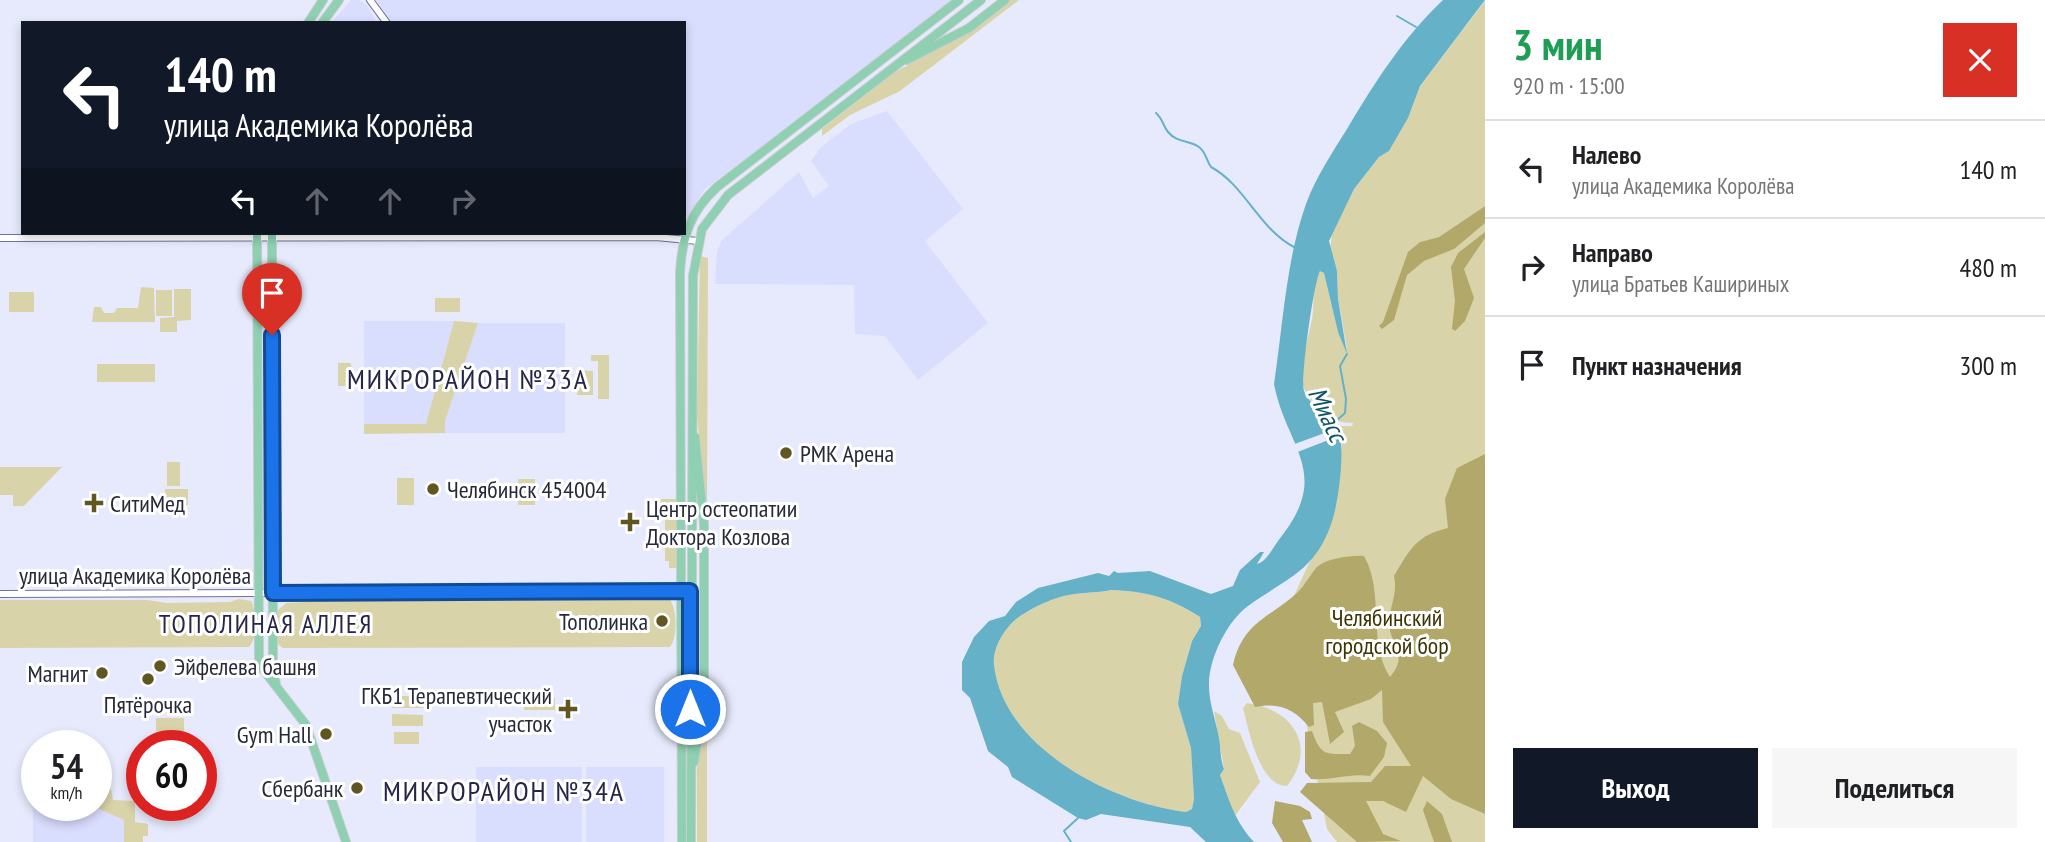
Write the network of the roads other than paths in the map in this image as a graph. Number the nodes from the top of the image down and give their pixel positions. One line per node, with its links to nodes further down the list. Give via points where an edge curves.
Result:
1 (323, 0): 7 (main road)
2 (339, 0): 8 (main road)
3 (370, 0): 9 (street)
4 (959, 0): 11 (main road, via 718,187)
5 (981, 0): 10 (main road)
6 (1005, 0): 10 (main road, via 969,28)
7 (309, 21)
8 (324, 21)
9 (386, 21)
10 (892, 67): 18 (main road, via 728,195)
11 (686, 232)
12 (685, 235): 17 (main road)
13 (257, 236): 14 (street); 16 (street); 22 (main road)
14 (272, 236): 15 (street); 23 (main road)
15 (503, 236): 17 (street)
16 (0, 238)
17 (684, 239): 18 (street); 20 (main road)
18 (698, 241): 19 (main road, via 693,276)
19 (691, 411): 21 (main road); 26 (main road, via 704,524 704,699)
20 (680, 591): 21 (street, улица Академика Королёва); 23 (street, улица Академика Королёва); 28 (main road)
21 (690, 591): 26 (main road)
22 (258, 593): 23 (street, улица Академика Королёва); 24 (street, улица Академика Королёва); 25 (main road, via 259,658)
23 (273, 593): 25 (main road)
24 (0, 594)
25 (278, 690): 27 (main road, via 307,727)
26 (690, 782): 29 (main road)
27 (346, 842)
28 (682, 842)
29 (691, 842)

